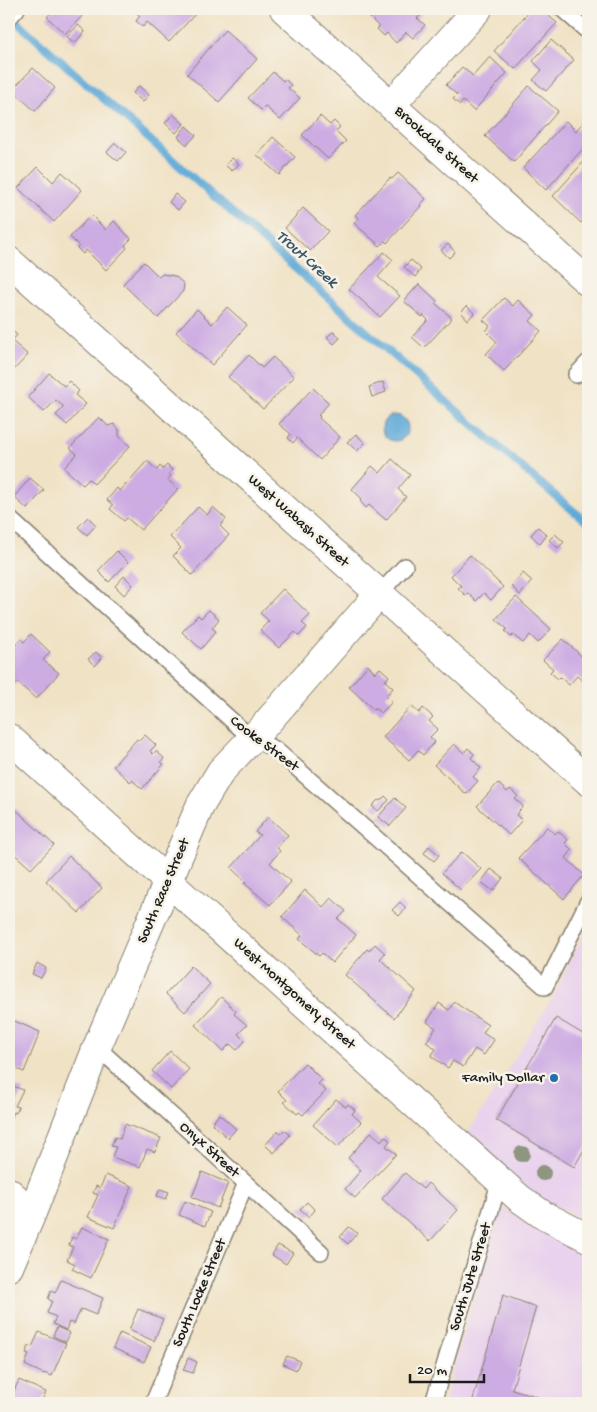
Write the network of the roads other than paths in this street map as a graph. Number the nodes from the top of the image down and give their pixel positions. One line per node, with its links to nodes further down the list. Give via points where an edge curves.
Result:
1 (17, 9): 5 (lane)
2 (284, 9): 7 (street, Brookdale Street)
3 (478, 9): 7 (street)
4 (562, 9): 6 (lane)
5 (9, 18)
6 (588, 32)
7 (391, 105): 9 (street, Brookdale Street)
8 (9, 261): 14 (street, West Wabash Street)
9 (588, 282)
10 (588, 362): 11 (lane)
11 (576, 375)
12 (9, 518): 16 (lane, Cooke Street)
13 (405, 566): 14 (lane, South Race Street)
14 (380, 594): 16 (street, South Race Street); 17 (street, West Wabash Street)
15 (9, 738): 18 (street, West Montgomery Street)
16 (251, 738): 18 (street, South Race Street, via 221,771 200,806); 19 (lane, Cooke Street, via 275,749 545,987)
17 (588, 781)
18 (169, 880): 20 (street, South Race Street); 21 (street, West Montgomery Street)
19 (588, 901)
20 (98, 1047): 22 (lane, Onyx Street); 24 (street, South Race Street)
21 (500, 1180): 25 (street, West Montgomery Street, via 543,1215); 29 (lane, South Jute Street)
22 (246, 1184): 26 (lane, Onyx Street); 28 (lane, South Locke Street)
23 (9, 1192): 24 (street)
24 (32, 1213): 27 (street, South Race Street)
25 (588, 1238)
26 (321, 1252)
27 (9, 1268)
28 (153, 1403)
29 (433, 1403)

